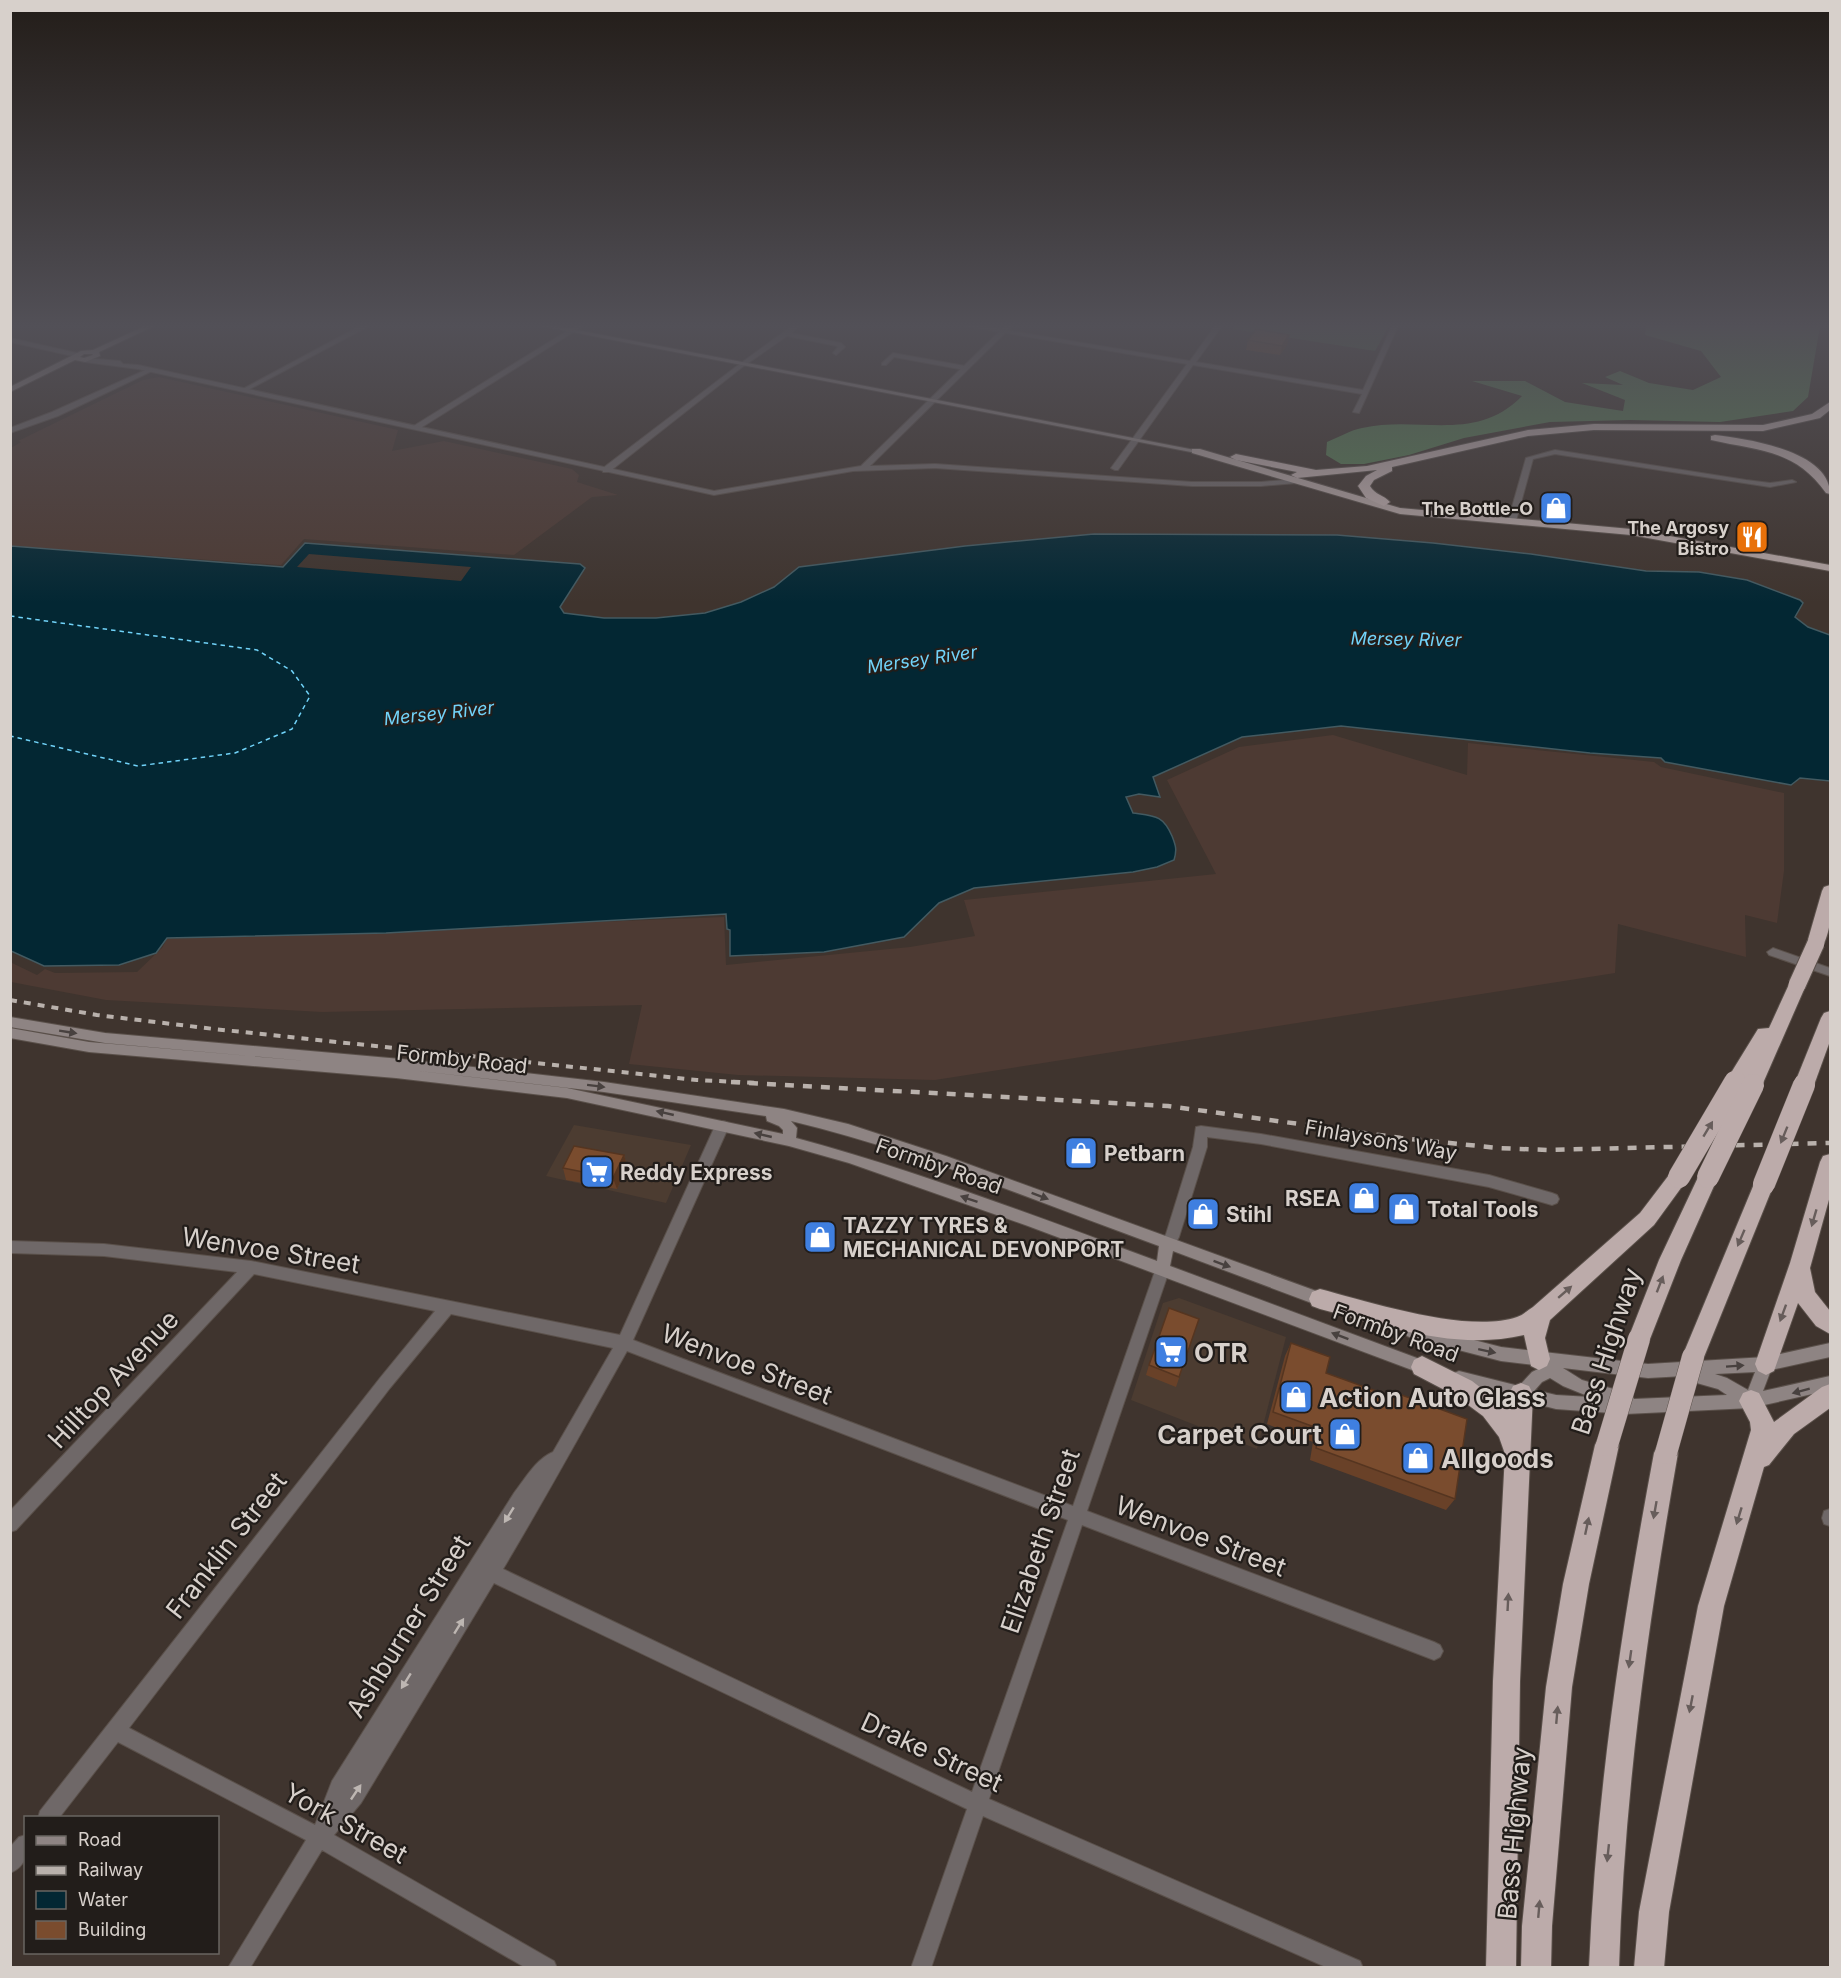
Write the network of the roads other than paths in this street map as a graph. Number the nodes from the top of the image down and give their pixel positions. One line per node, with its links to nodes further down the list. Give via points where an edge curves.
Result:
1 (44, 418): 10 (street)
2 (376, 418): 9 (street)
3 (430, 418): 9 (street)
4 (673, 418): 19 (street)
5 (914, 418): 16 (street)
6 (1028, 418): 11 (main road)
7 (1151, 418): 11 (street)
8 (1806, 418): 12 (highway, via 1763,428 1594,427 1528,433)
9 (416, 427): 19 (street)
10 (10, 431)
11 (1136, 439): 13 (main road); 17 (street)
12 (1471, 445): 15 (highway); 25 (highway, via 1596,431 1723,439 1761,446 1794,458 1819,474)
13 (1196, 451): 14 (highway); 21 (highway)
14 (1236, 457): 20 (highway); 21 (highway)
15 (1415, 459): 18 (highway); 20 (highway)
16 (864, 468): 19 (street, via 714,493); 24 (street, via 935,466)
17 (1115, 468)
18 (1389, 468): 22 (highway); 26 (highway, via 1364,486 1370,496)
19 (606, 470)
20 (1328, 472): 21 (highway)
21 (1293, 478): 22 (highway); 24 (street); 24 (street, via 1261,484); 27 (highway, via 1384,507)
22 (1311, 480): 26 (highway)
23 (1791, 482): 28 (street, via 1758,484 1555,452 1530,458)
24 (1214, 484)
25 (1830, 491)
26 (1384, 502): 27 (highway)
27 (1438, 515): 28 (highway)
28 (1512, 520): 29 (highway, via 1631,532)
29 (1830, 568)
30 (1830, 891): 38 (highway, bridge, via 1816,943 1784,1009 1757,1045)
31 (1773, 952): 32 (street)
32 (1830, 972)
33 (1830, 1018): 84 (highway, one-way to 84, bridge, via 1693,1357 1666,1453 1638,1601 1622,1716 1605,1886)
34 (10, 1022): 39 (main road, Formby Road, one-way to 39, via 105,1038 412,1065)
35 (10, 1033): 36 (main road, Formby Road)
36 (31, 1037): 37 (street); 40 (main road, Formby Road, one-way to 36, via 567,1093 396,1073 111,1049)
37 (10, 1039)
38 (1745, 1083): 52 (highway, one-way to 38, bridge, via 1662,1202); 83 (highway, Bass Highway, one-way to 38, bridge, via 1559,1687 1575,1584 1607,1445 1639,1339)
39 (745, 1108): 42 (main road, via 788,1125); 45 (main road, Formby Road, one-way to 45, via 848,1129)
40 (722, 1126): 42 (main road, Formby Road, one-way to 40); 54 (street, Ashburner Street)
41 (1201, 1131): 44 (street, Finlaysons Way, via 1489,1181); 45 (street, Elizabeth Street, via 1200,1148)
42 (789, 1141): 49 (main road, Formby Road, one-way to 42, via 1032,1221)
43 (1829, 1167): 47 (highway, one-way to 47)
44 (1552, 1199)
45 (1167, 1244): 49 (main road, Elizabeth Street); 50 (main road, Formby Road, one-way to 50)
46 (10, 1247): 48 (street, Wenvoe Street, via 104,1250)
47 (1801, 1263): 53 (highway, via 1800,1282 1806,1299); 56 (highway, one-way to 56)
48 (251, 1267): 51 (street, Wenvoe Street); 69 (street, Hilltop Avenue)
49 (1162, 1271): 58 (main road, Formby Road, one-way to 49); 68 (street, Elizabeth Street)
50 (1320, 1299): 52 (highway, via 1477,1332 1525,1326); 57 (main road, Formby Road, one-way to 57, via 1441,1340)
51 (448, 1307): 54 (street, Wenvoe Street); 72 (street, Franklin Street)
52 (1541, 1314): 57 (highway, via 1534,1338)
53 (1830, 1324)
54 (624, 1343): 65 (street, Ashburner Street); 68 (street, Wenvoe Street)
55 (1830, 1350): 56 (main road)
56 (1766, 1364): 59 (main road, one-way to 56); 63 (main road)
57 (1544, 1365): 59 (main road); 61 (main road); 64 (main road, via 1583,1389)
58 (1422, 1367): 61 (main road, Formby Road); 66 (highway, via 1473,1394 1498,1416 1511,1435)
59 (1662, 1372): 63 (main road, via 1714,1379)
60 (1830, 1383): 63 (main road, Formby Road, one-way to 63)
61 (1521, 1394): 64 (main road, Formby Road, via 1597,1406); 66 (highway)
62 (1830, 1395): 67 (highway, via 1800,1415 1774,1440)
63 (1751, 1401): 64 (main road, Formby Road); 67 (highway, via 1762,1419 1763,1430)
64 (1656, 1406)
65 (560, 1454): 70 (street, Ashburner Street); 75 (street, Ashburner Street, one-way to 75, via 536,1477 513,1509 339,1788)
66 (1515, 1467): 82 (highway, one-way to 66, via 1501,1850)
67 (1749, 1484): 85 (highway, one-way to 85, via 1711,1606 1654,1912)
68 (1076, 1514): 71 (street, Wenvoe Street); 73 (street, Elizabeth Street)
69 (10, 1524)
70 (493, 1573): 73 (street, Drake Street); 75 (street, Ashburner Street, one-way to 70, via 354,1796)
71 (1434, 1651)
72 (116, 1731): 74 (street, Franklin Street); 75 (street, York Street)
73 (977, 1804): 80 (street, Elizabeth Street); 81 (street, Drake Street)
74 (49, 1816)
75 (320, 1837): 78 (street, Ashburner Street); 79 (street, York Street)
76 (24, 1846): 77 (street)
77 (10, 1863)
78 (238, 1968)
79 (547, 1968)
80 (921, 1968)
81 (1353, 1968)
82 (1502, 1968)
83 (1536, 1968)
84 (1604, 1968)
85 (1649, 1968)

